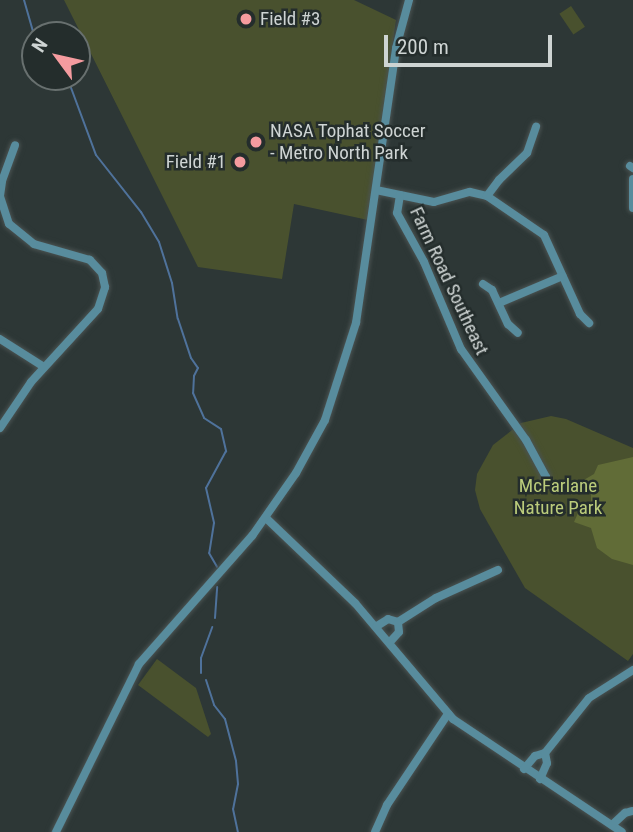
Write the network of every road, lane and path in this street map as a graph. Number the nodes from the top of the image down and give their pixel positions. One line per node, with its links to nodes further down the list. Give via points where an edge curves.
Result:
1 (409, 0): 5 (street, via 396,48)
2 (536, 127): 7 (street, via 531,148)
3 (15, 145): 15 (street, via 0,195 9,224 34,244 90,260 105,280 98,309)
4 (633, 179): 8 (street)
5 (376, 190): 6 (street); 18 (street, via 358,312 339,382 307,455)
6 (400, 195): 7 (street, via 434,202 470,192); 17 (street, Farm Road Southeast, via 397,213 424,262 461,349 526,440)
7 (487, 196): 9 (street, via 544,234)
8 (633, 208)
9 (563, 276): 11 (street); 12 (street, via 580,314)
10 (483, 284): 11 (street)
11 (499, 303): 13 (street, via 508,324)
12 (589, 323)
13 (518, 333)
14 (0, 339): 15 (street)
15 (44, 367): 16 (street)
16 (0, 428)
17 (545, 484)
18 (266, 518): 21 (street); 30 (street, via 139,664)
19 (498, 570): 20 (street, via 436,598)
20 (398, 622): 21 (street, via 388,619); 22 (street, via 398,632)
21 (377, 626): 22 (street)
22 (390, 642): 24 (street)
23 (633, 670): 25 (street, via 589,698)
24 (448, 714): 26 (street); 31 (street, via 387,805)
25 (545, 754): 26 (street, via 535,756); 27 (street, via 547,764)
26 (524, 769): 27 (street)
27 (540, 779): 29 (street)
28 (633, 811): 29 (street)
29 (617, 829)
30 (56, 832)
31 (375, 832)

